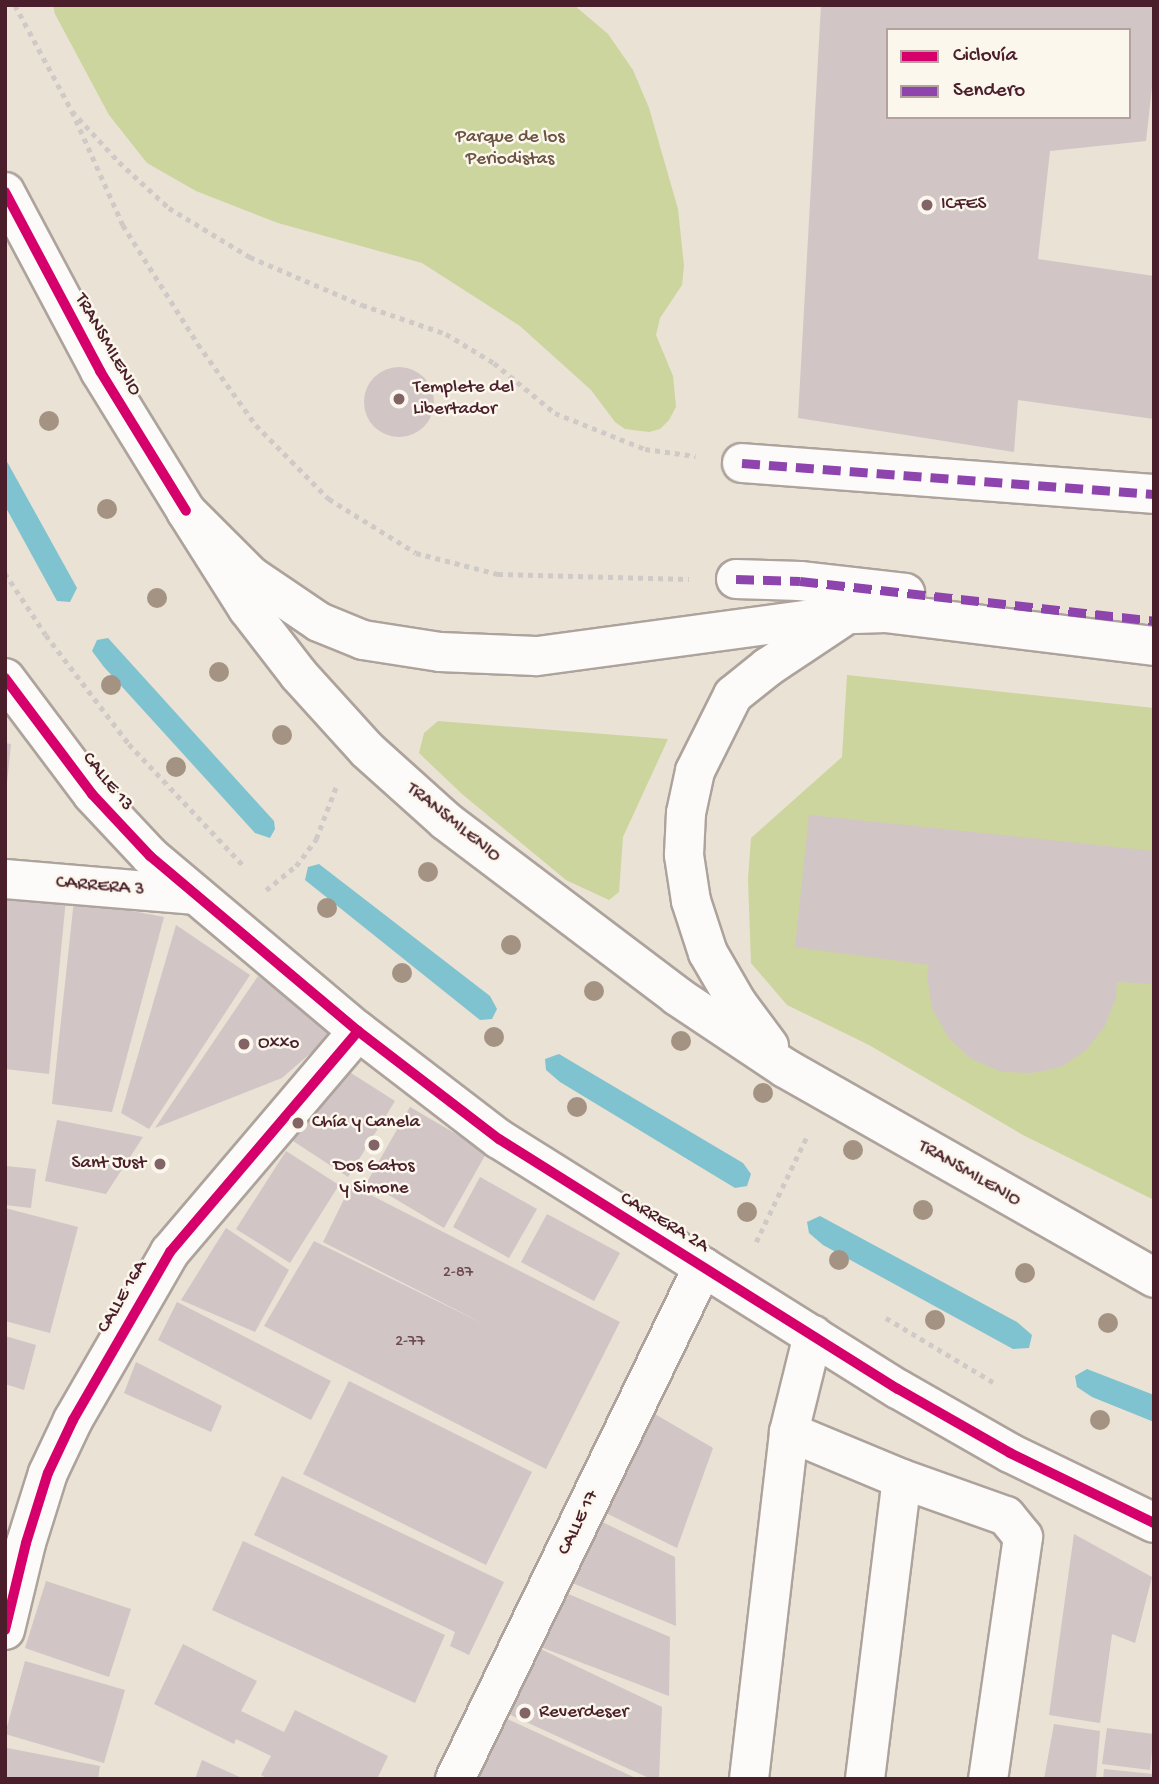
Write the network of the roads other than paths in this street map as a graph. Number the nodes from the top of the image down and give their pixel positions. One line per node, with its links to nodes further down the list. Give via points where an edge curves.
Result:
1 (5, 192): 4 (street, TRANSMILENIO, via 100,371)
2 (742, 463): 3 (street)
3 (1154, 494)
4 (186, 510): 6 (street, TRANSMILENIO, via 251,576 288,603 319,622 376,642 440,652 536,656); 13 (street, TRANSMILENIO, via 248,609 299,675 367,750 457,830 677,996)
5 (736, 579): 7 (street, via 800,581)
6 (848, 614): 8 (street, TRANSMILENIO, via 885,613); 13 (street, TRANSMILENIO, via 733,695 695,771 686,813 684,855 691,901 708,953 737,1003)
7 (1154, 621)
8 (1154, 646)
9 (5, 678): 11 (street, CALLE 13, via 92,794)
10 (5, 879): 11 (street, CARRERA 3)
11 (194, 895): 12 (street, CARRERA 2A)
12 (358, 1031): 14 (street, CARRERA 2A, via 499,1139); 20 (street, CALLE 16A, via 170,1251 73,1420 48,1473)
13 (785, 1068): 15 (street, TRANSMILENIO)
14 (703, 1267): 16 (street, CARRERA 2A); 21 (street, CALLE 17)
15 (1154, 1278)
16 (813, 1335): 17 (street); 19 (street, CARRERA 2A, via 1010,1453)
17 (789, 1432): 18 (street); 22 (street)
18 (902, 1479): 23 (street); 24 (street, via 1006,1516 1023,1537)
19 (1154, 1523)
20 (5, 1630)
21 (455, 1779)
22 (749, 1779)
23 (865, 1779)
24 (988, 1779)

